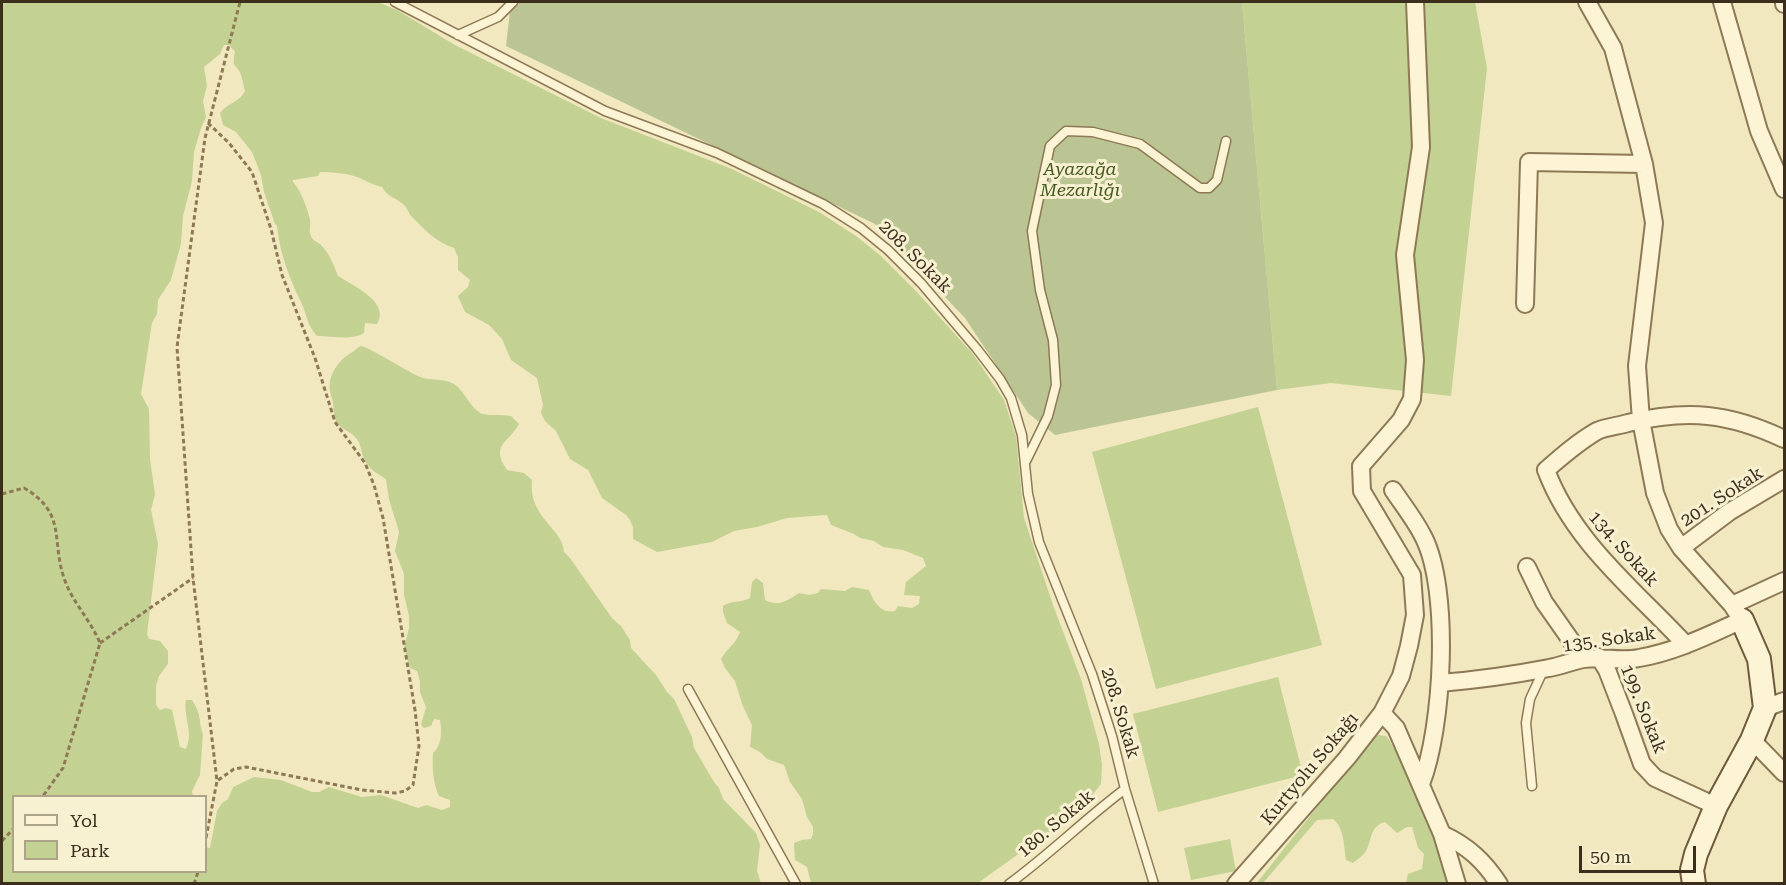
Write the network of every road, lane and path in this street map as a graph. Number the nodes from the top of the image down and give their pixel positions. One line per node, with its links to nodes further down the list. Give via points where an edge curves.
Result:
1 (240, 2): 8 (path)
2 (395, 2): 7 (lane, 208. Sokak)
3 (513, 2): 7 (lane, via 498,17)
4 (1415, 2): 31 (street, via 1421,147 1405,255 1415,360 1412,399 1401,420 1361,466 1362,491 1412,574 1415,615 1409,646 1401,676)
5 (1587, 2): 10 (street, via 1612,48)
6 (1722, 2): 11 (street, via 1759,131)
7 (458, 35): 15 (lane, 208. Sokak, via 605,111 738,162 823,204 861,228 921,283 1000,379 1011,398)
8 (208, 123): 21 (path, via 177,347); 34 (path, via 230,143 252,172 282,275 315,358 331,413 375,485 419,746 413,785 395,793 246,766 234,769)
9 (1226, 141): 15 (lane, via 1217,180 1209,188 1200,188 1140,144 1093,132 1066,131 1050,146 1032,231 1040,290 1053,340 1056,385 1048,416)
10 (1644, 164): 12 (street, via 1529,162); 13 (street, via 1654,223 1637,366)
11 (1785, 189)
12 (1525, 304)
13 (1641, 420): 14 (street, via 1703,414 1725,417); 19 (street, via 1655,493); 25 (street, 134. Sokak, via 1599,430 1546,470 1554,493 1579,532)
14 (1785, 439)
15 (1026, 462): 37 (lane, 208. Sokak, via 1031,512 1040,542 1092,674)
16 (1785, 479): 19 (street, 201. Sokak, via 1729,512)
17 (1393, 490): 28 (street, via 1424,536 1431,557 1438,607)
18 (2, 494): 24 (path, via 24,488 48,507 64,577)
19 (1681, 548): 23 (street)
20 (1527, 567): 26 (street, 199. Sokak, via 1544,602)
21 (193, 578): 24 (path); 34 (path)
22 (1785, 581): 23 (street, 135. Sokak)
23 (1737, 612): 25 (street, 135. Sokak); 30 (street)
24 (100, 643): 38 (path, via 63,768)
25 (1686, 645): 26 (street, 135. Sokak, via 1640,658)
26 (1592, 658): 27 (street, 135. Sokak); 39 (street, 199. Sokak, via 1607,670 1642,764 1655,778)
27 (1544, 669): 28 (street, 135. Sokak); 36 (lane, via 1530,699 1526,723)
28 (1440, 683): 35 (street, via 1432,748)
29 (688, 689): 42 (lane)
30 (1775, 704): 32 (street)
31 (1382, 713): 35 (street, Kurtyolu Sokağı, via 1396,728); 45 (street, Kurtyolu Sokağı)
32 (1752, 740): 33 (street); 39 (street)
33 (1785, 773)
34 (218, 781): 40 (path)
35 (1420, 784): 41 (street, Kurtyolu Sokağı)
36 (1532, 786)
37 (1125, 789): 43 (lane, 180. Sokak); 44 (lane, 208. Sokak)
38 (44, 795)
39 (1716, 806): 48 (street, via 1696,854)
40 (207, 833)
41 (1442, 834): 46 (street, Kurtyolu Sokağı); 47 (street, via 1477,855)
42 (796, 884)
43 (1009, 884)
44 (1154, 884)
45 (1236, 884)
46 (1457, 884)
47 (1500, 884)
48 (1694, 884)

